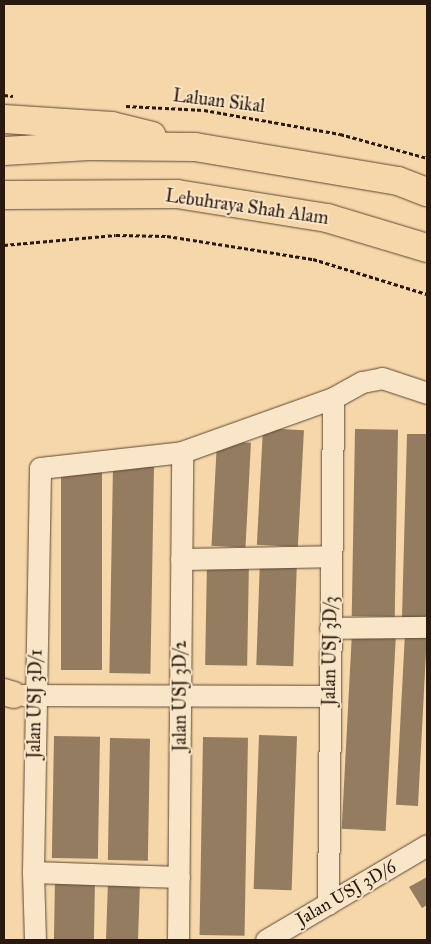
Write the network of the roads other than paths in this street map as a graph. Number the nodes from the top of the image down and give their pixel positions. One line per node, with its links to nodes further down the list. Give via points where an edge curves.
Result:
1 (4, 119): 2 (highway, via 112,126)
2 (195, 147): 3 (highway, via 89,146); 4 (highway, via 398,181)
3 (4, 151)
4 (427, 192)
5 (4, 195): 6 (highway, Lebuhraya Shah Alam, via 177,194 327,218)
6 (427, 248)
7 (427, 393): 8 (street, via 382,378 362,382)
8 (333, 398): 9 (street); 10 (street, Jalan USJ 3D/3)
9 (182, 452): 11 (street, Jalan USJ 3D/2); 14 (street, Jalan USJ 3D/1, via 40,468)
10 (331, 556): 11 (street); 13 (street, Jalan USJ 3D/3)
11 (181, 559): 15 (street, Jalan USJ 3D/2)
12 (427, 627): 13 (street)
13 (330, 628): 16 (street, Jalan USJ 3D/3)
14 (12, 695): 15 (street); 18 (street, Jalan USJ 3D/1)
15 (180, 696): 16 (street); 19 (street, Jalan USJ 3D/2)
16 (330, 696): 20 (street, Jalan USJ 3D/3)
17 (427, 845): 20 (street, Jalan USJ 3D/6)
18 (33, 872): 19 (street); 21 (street, Jalan USJ 3D/1)
19 (179, 877): 22 (street, Jalan USJ 3D/2)
20 (328, 904): 23 (street, Jalan USJ 3D/6)
21 (35, 940)
22 (178, 940)
23 (266, 940)

